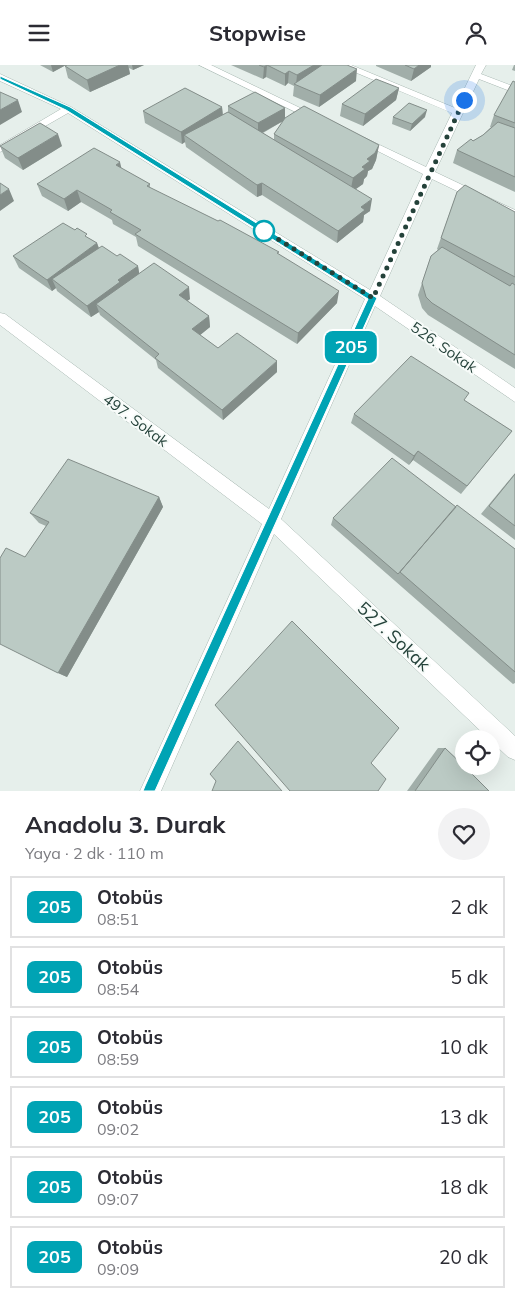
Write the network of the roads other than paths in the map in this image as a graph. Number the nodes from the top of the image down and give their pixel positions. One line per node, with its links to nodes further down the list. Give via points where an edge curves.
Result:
1 (204, 65): 8 (street)
2 (343, 65): 7 (street)
3 (479, 70): 5 (street); 7 (street)
4 (0, 77): 6 (street, 526. Sokak)
5 (515, 90)
6 (68, 109): 10 (street); 13 (street, 526. Sokak)
7 (457, 112): 11 (street)
8 (324, 122)
9 (350, 135): 11 (street)
10 (0, 149)
11 (429, 173): 12 (street); 13 (street)
12 (515, 215)
13 (373, 298): 15 (street, 526. Sokak); 16 (street)
14 (0, 318): 16 (street, 497. Sokak)
15 (515, 396)
16 (272, 521): 17 (street, 527. Sokak); 18 (street)
17 (515, 750)
18 (150, 791)

